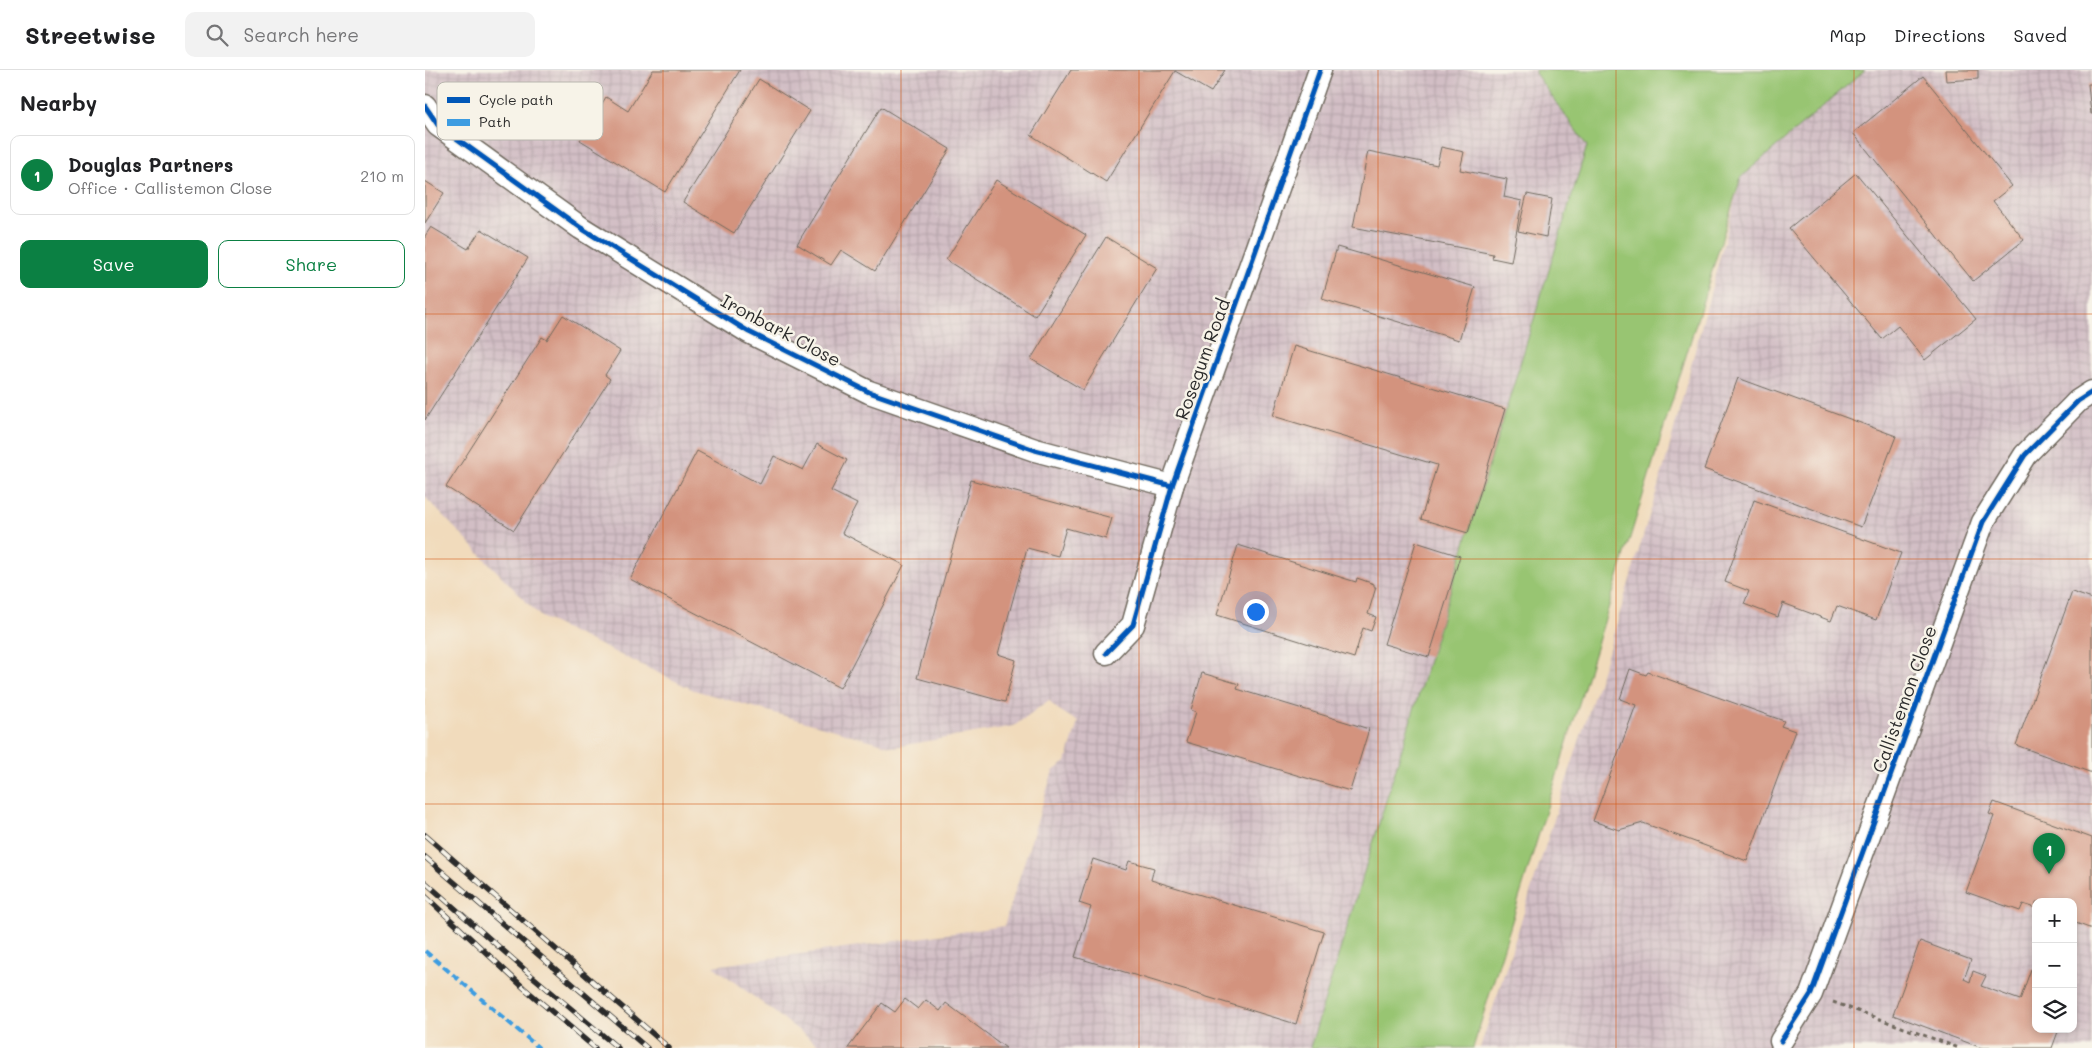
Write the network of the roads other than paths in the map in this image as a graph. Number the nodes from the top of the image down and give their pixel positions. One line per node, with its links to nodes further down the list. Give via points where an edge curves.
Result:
1 (1320, 70): 6 (street, Rosegum Road)
2 (425, 106): 3 (street, Ironbark Close)
3 (437, 124)
4 (459, 140): 6 (street, Ironbark Close, via 581,228 749,332 869,392 1035,450)
5 (2092, 392): 8 (street, Callistemon Close, via 2077,401 2025,456 1983,522 1811,994)
6 (1172, 486): 7 (street, Rosegum Road, via 1133,625)
7 (1106, 653)
8 (1781, 1041)

